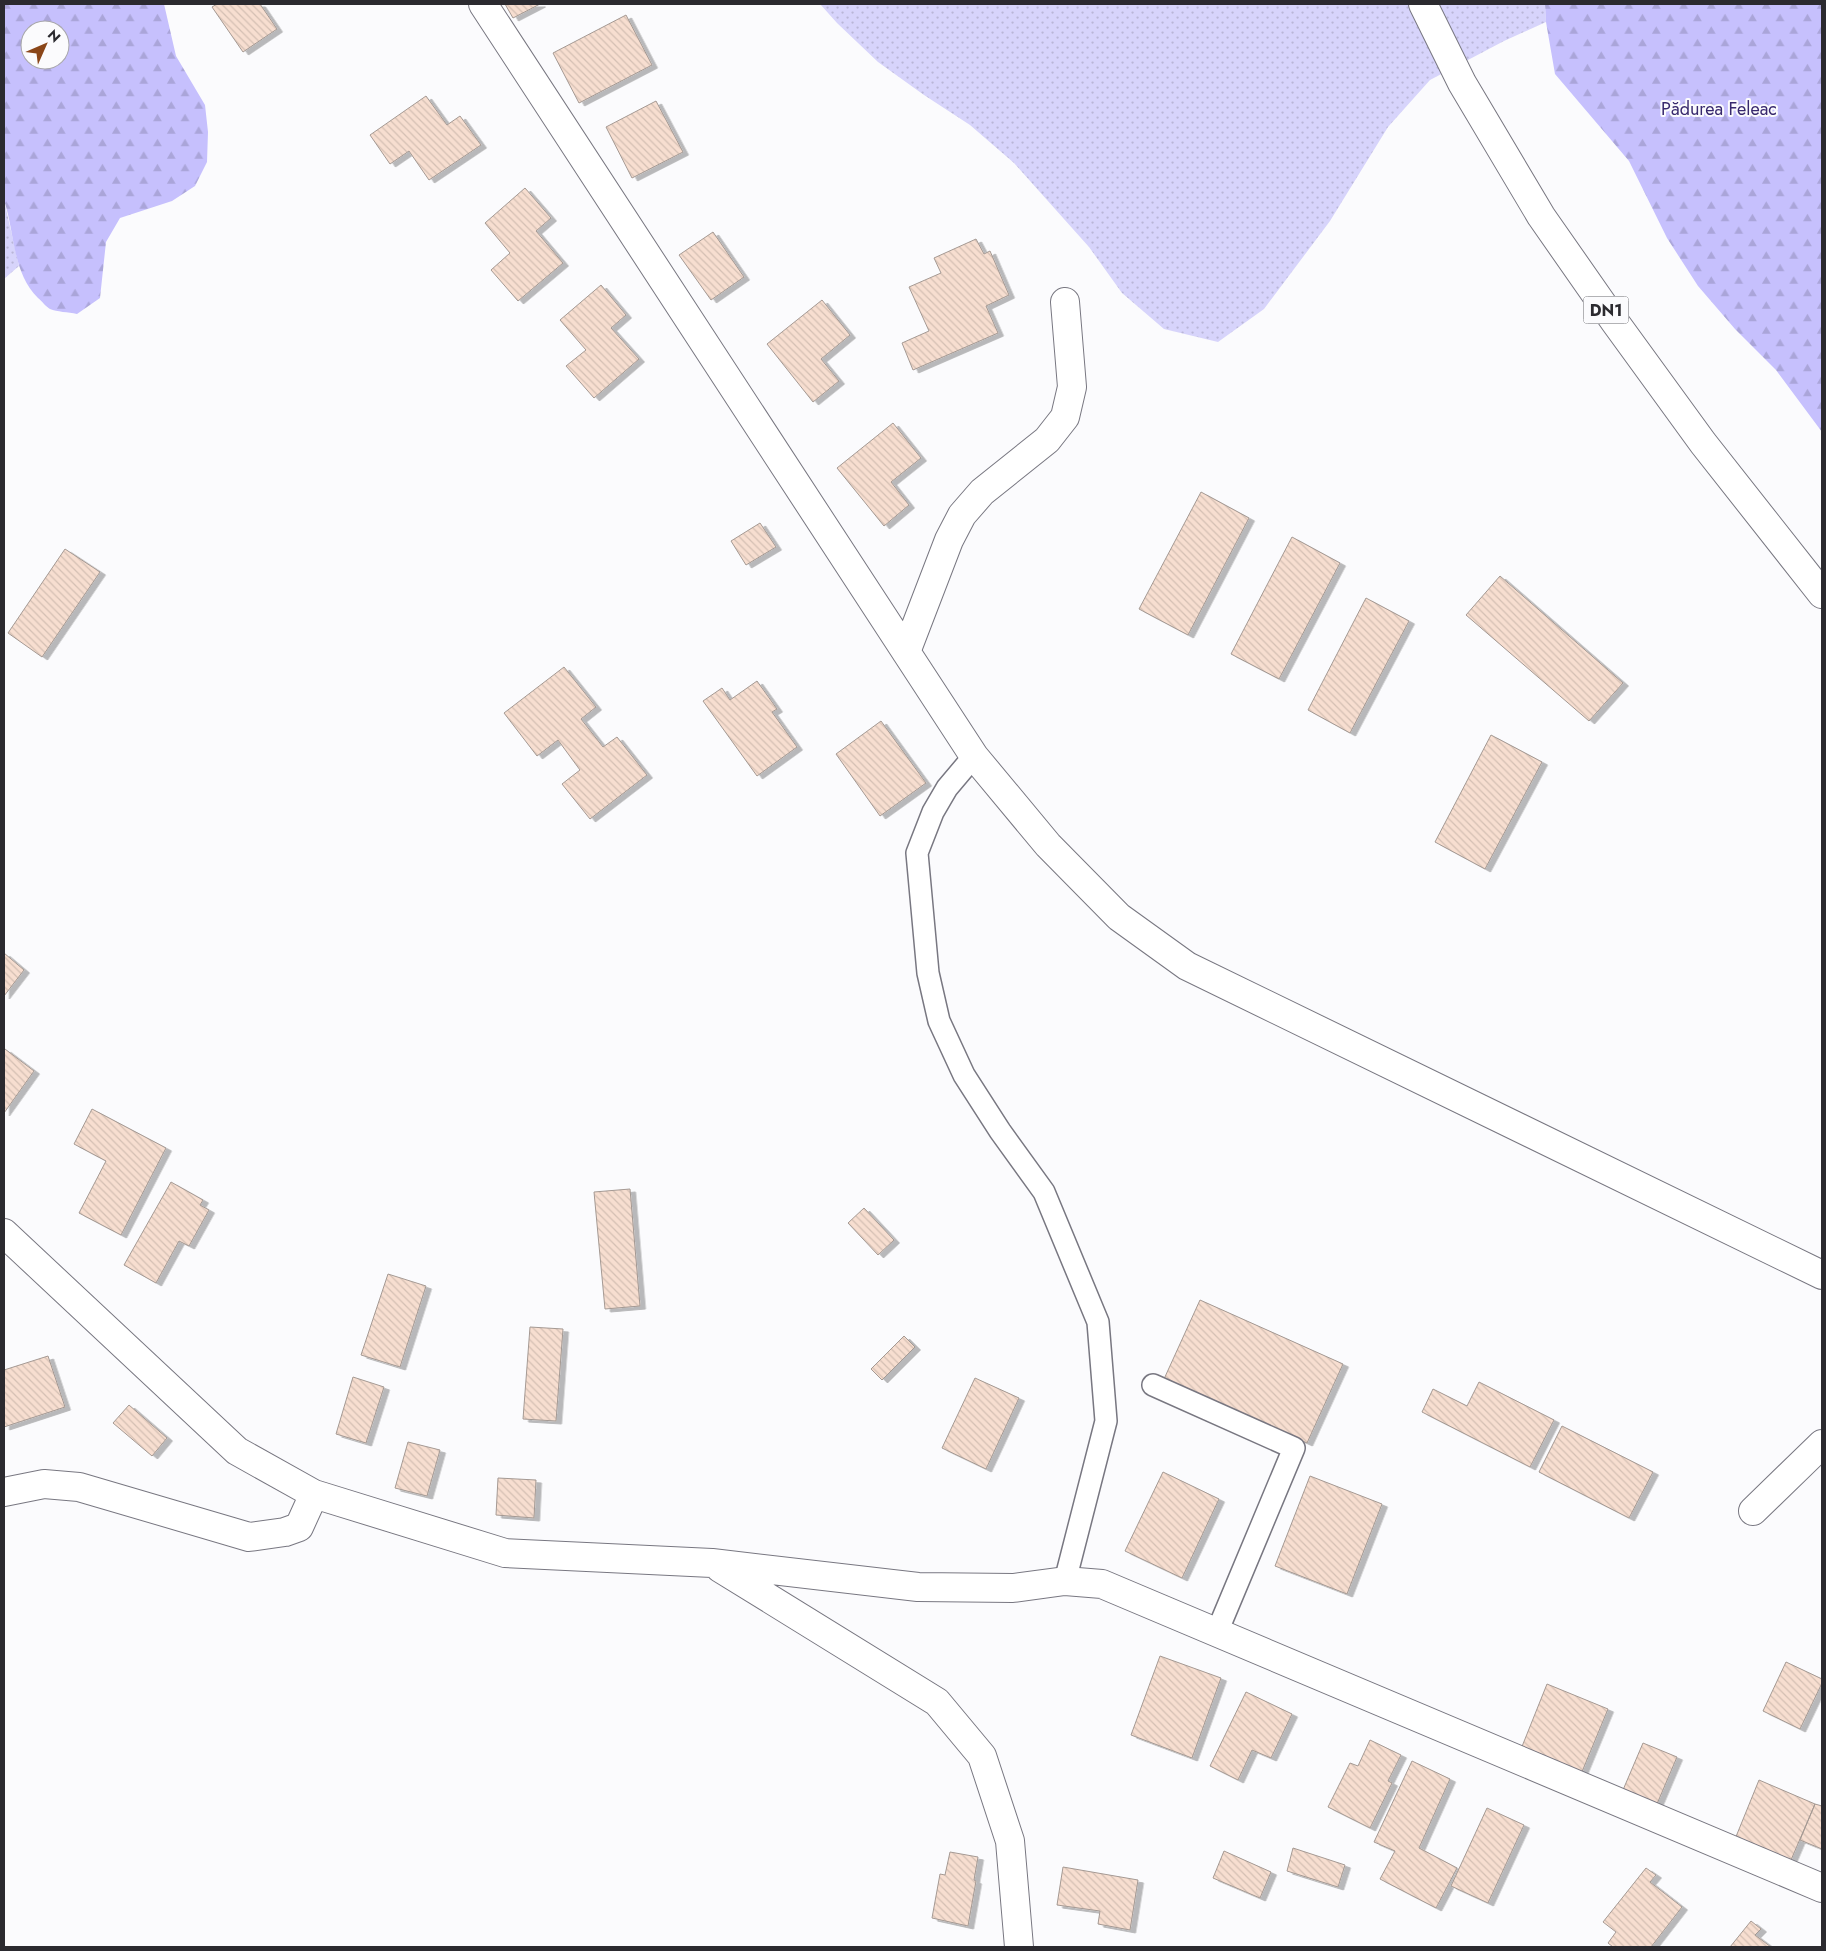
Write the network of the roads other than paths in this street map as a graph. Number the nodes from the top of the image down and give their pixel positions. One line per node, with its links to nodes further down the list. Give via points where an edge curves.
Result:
1 (483, 4): 5 (street)
2 (1423, 4): 4 (street, DN1, via 1462,83 1541,216 1703,443)
3 (1065, 302): 5 (street, via 1072,386 1065,417 1047,440 982,492 962,515 949,540)
4 (1822, 594)
5 (906, 652): 6 (street)
6 (974, 756): 8 (street, via 1048,845 1119,917 1187,966); 15 (lane, via 947,788 933,812 917,853 928,973 939,1020 964,1075 1044,1192 1098,1322 1106,1421)
7 (4, 1233): 12 (street, via 237,1451)
8 (1822, 1275)
9 (1153, 1385): 16 (lane, via 1294,1448)
10 (1822, 1444): 13 (street)
11 (4, 1492): 12 (street, via 44,1484 79,1487 249,1537 299,1527)
12 (314, 1494): 14 (street, via 505,1553)
13 (1753, 1510)
14 (712, 1563): 15 (street, via 918,1587 1013,1588); 18 (street, via 937,1702 982,1756 1010,1841)
15 (1065, 1581): 16 (street, via 1102,1584)
16 (1217, 1632): 17 (street)
17 (1822, 1888)
18 (1019, 1947)

